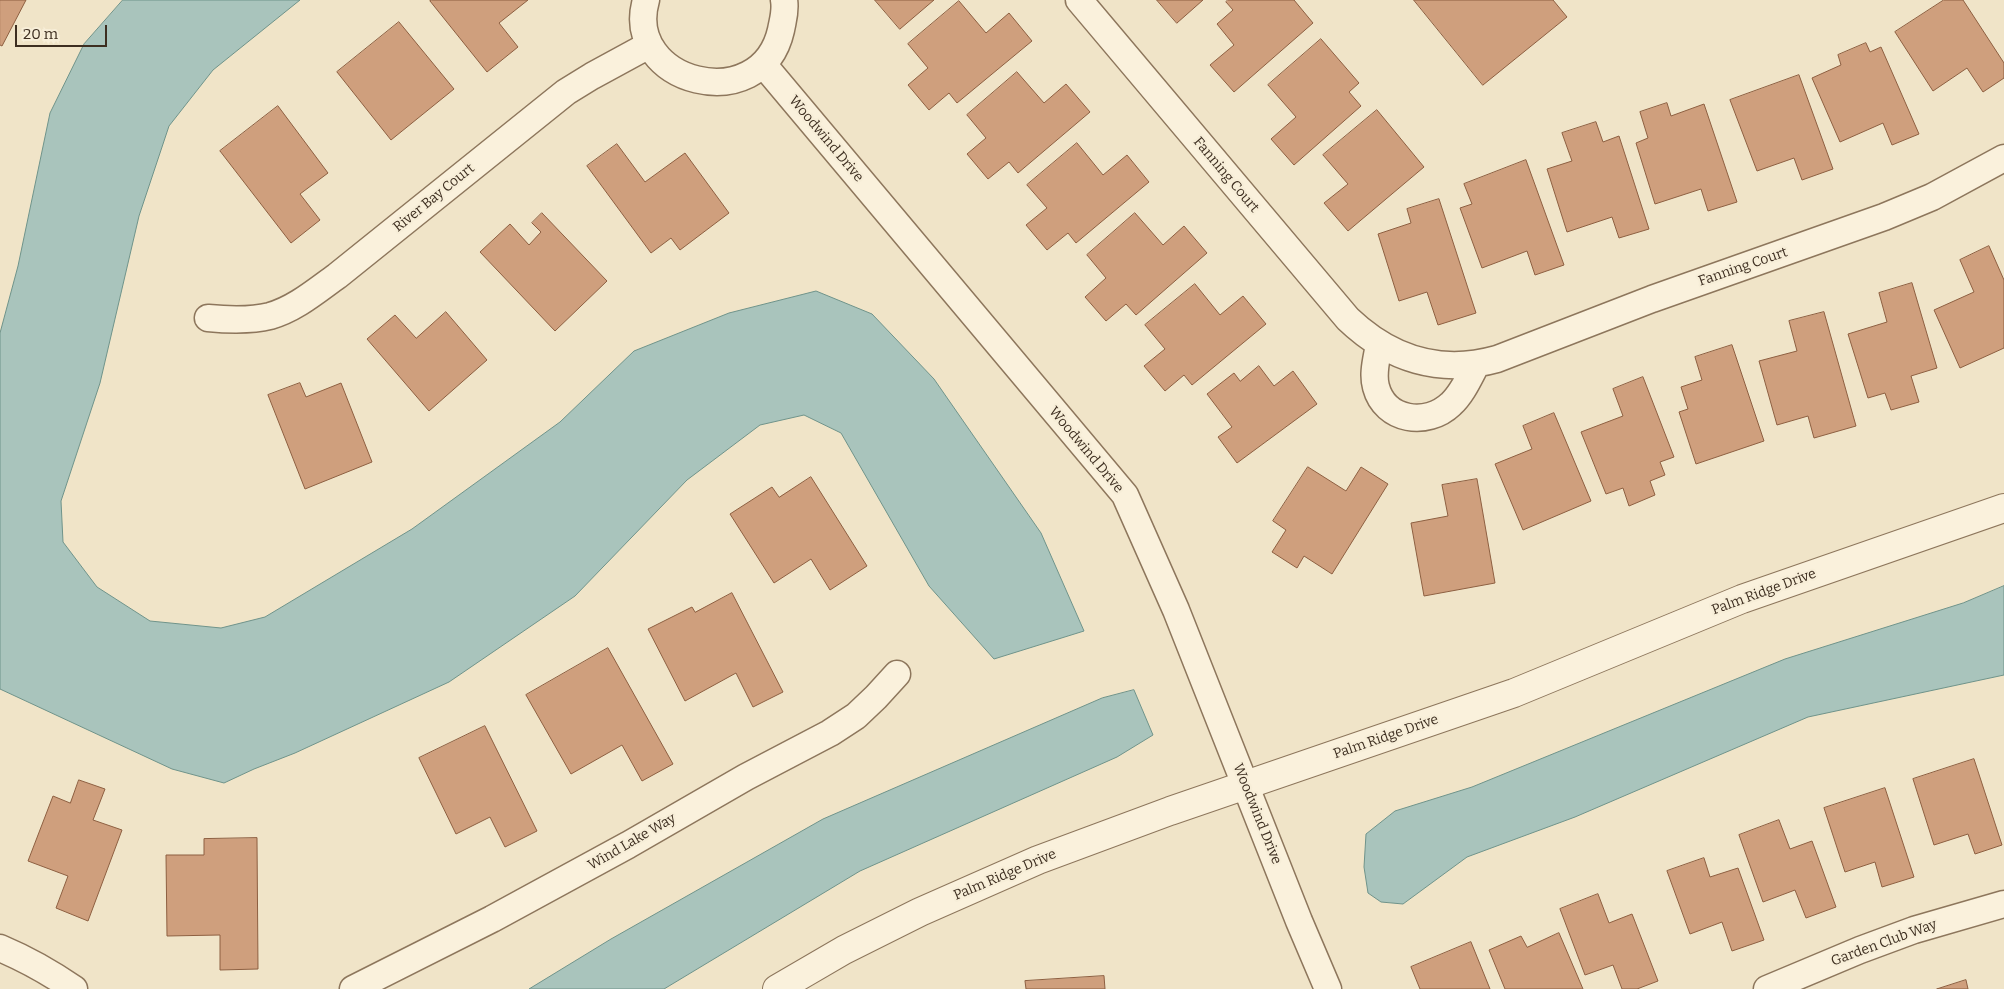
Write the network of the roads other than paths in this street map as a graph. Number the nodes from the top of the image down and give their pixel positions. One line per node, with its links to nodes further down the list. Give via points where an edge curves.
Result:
1 (646, 0): 4 (street, via 644,28)
2 (784, 0): 5 (street, via 778,44)
3 (1079, 0): 8 (street, Fanning Court, via 1327,295 1365,335)
4 (649, 45): 5 (street, via 663,62 683,76 708,82 721,83 745,76); 7 (street, River Bay Court, via 566,92 337,276 301,301 271,316 241,320)
5 (763, 64): 12 (street, Woodwind Drive, via 1125,495 1176,610)
6 (2004, 158): 9 (street, Fanning Court, via 1932,197 1884,217 1660,295 1520,351)
7 (208, 318)
8 (1379, 344): 9 (street, Fanning Court, via 1418,361); 9 (street, via 1376,386 1389,409 1400,415 1414,418 1441,412 1452,404)
9 (1476, 365)
10 (2004, 508): 12 (street, Palm Ridge Drive, via 1742,599 1514,693)
11 (897, 674): 16 (street, Wind Lake Way, via 856,716 830,733 501,915)
12 (1246, 784): 17 (street, Palm Ridge Drive, via 979,885 844,950); 18 (street, Woodwind Drive)
13 (2004, 904): 19 (street, Garden Club Way, via 1914,930)
14 (0, 948): 15 (street)
15 (74, 989)
16 (353, 989)
17 (778, 989)
18 (1328, 989)
19 (1767, 989)

